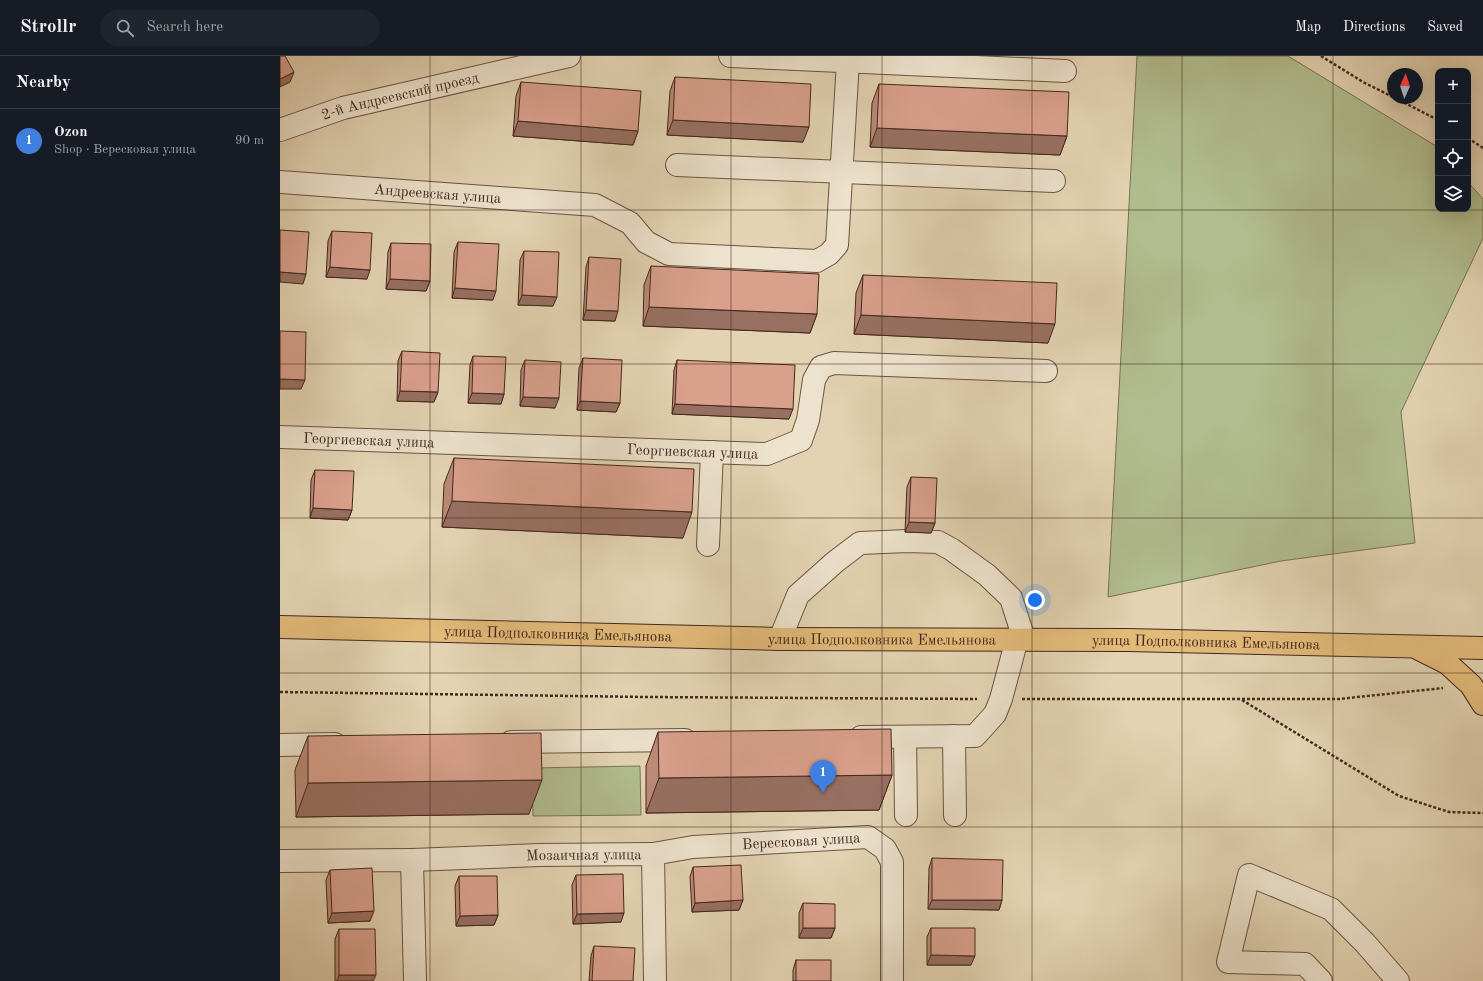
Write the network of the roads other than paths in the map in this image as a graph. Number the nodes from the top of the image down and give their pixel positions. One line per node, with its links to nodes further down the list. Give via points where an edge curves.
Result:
1 (568, 56): 5 (street, 2-й Андреевский проезд, via 343,108)
2 (730, 56): 3 (street)
3 (848, 61): 4 (street); 7 (street)
4 (1065, 71)
5 (280, 130)
6 (677, 165): 7 (street)
7 (841, 172): 8 (street); 9 (street, Андреевская улица, via 837,245 829,254 817,261 669,254 646,242 630,224 595,205)
8 (1054, 181)
9 (280, 182)
10 (1046, 371): 12 (street, Георгиевская улица, via 834,363 821,367 814,380 808,420 801,440 767,454)
11 (280, 437): 12 (street, Георгиевская улица)
12 (712, 452): 13 (street)
13 (708, 545)
14 (280, 627): 15 (main road, улица Подполковника Емельянова)
15 (780, 639): 16 (main road, улица Подполковника Емельянова); 16 (street, via 798,595 835,562 860,543 907,541 938,542 987,575 1010,598)
16 (1021, 639): 17 (main road, улица Подполковника Емельянова); 20 (street, via 995,714 975,736)
17 (1415, 646): 18 (main road, улица Подполковника Емельянова); 19 (main road, via 1447,663 1471,685)
18 (1483, 648)
19 (1483, 704)
20 (954, 736): 21 (street); 28 (street)
21 (905, 737): 22 (street); 27 (street)
22 (842, 738)
23 (708, 739): 24 (street)
24 (494, 742)
25 (351, 744): 26 (street)
26 (280, 745)
27 (906, 815)
28 (955, 815)
29 (653, 854): 30 (street, Мозаичная улица); 33 (street, Мозаичная улица); 34 (street, Вересковая улица, via 693,847 868,837 885,849 892,862)
30 (412, 860): 31 (street, Мозаичная улица); 32 (street)
31 (280, 861)
32 (415, 981)
33 (655, 981)
34 (892, 981)
35 (1321, 981): 36 (street, via 1305,964 1228,962 1249,875 1331,909)
36 (1398, 981)

